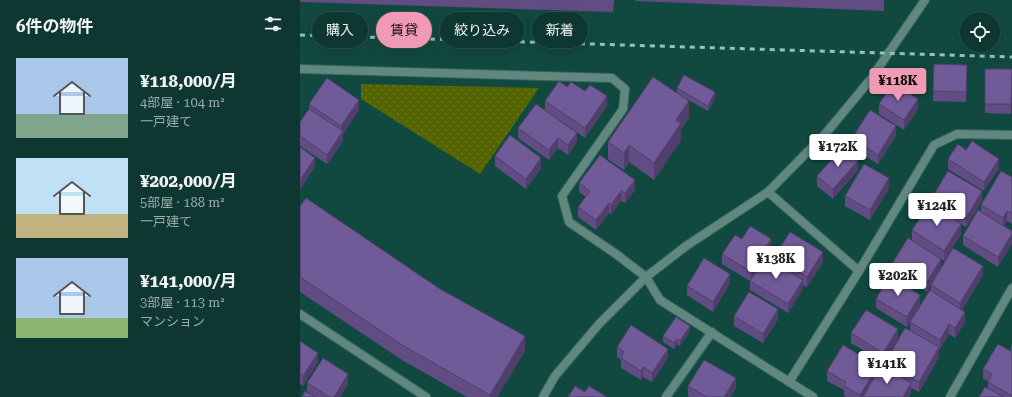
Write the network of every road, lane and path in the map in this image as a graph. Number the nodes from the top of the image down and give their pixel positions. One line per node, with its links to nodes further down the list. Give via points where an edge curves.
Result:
1 (924, 0): 4 (street, via 870,80 826,133)
2 (300, 69): 6 (street, via 612,78 624,89 623,109 562,196 569,222)
3 (1012, 135): 5 (street, via 957,134 934,145)
4 (768, 192): 5 (street); 6 (street, via 686,246)
5 (859, 271): 10 (street)
6 (646, 277): 9 (street, via 660,300); 12 (street, via 599,324 555,376)
7 (1012, 288): 15 (street)
8 (300, 314): 11 (street)
9 (712, 332): 10 (street); 13 (street)
10 (789, 382): 14 (street)
11 (426, 397)
12 (543, 397)
13 (666, 397)
14 (813, 397)
15 (950, 397)

